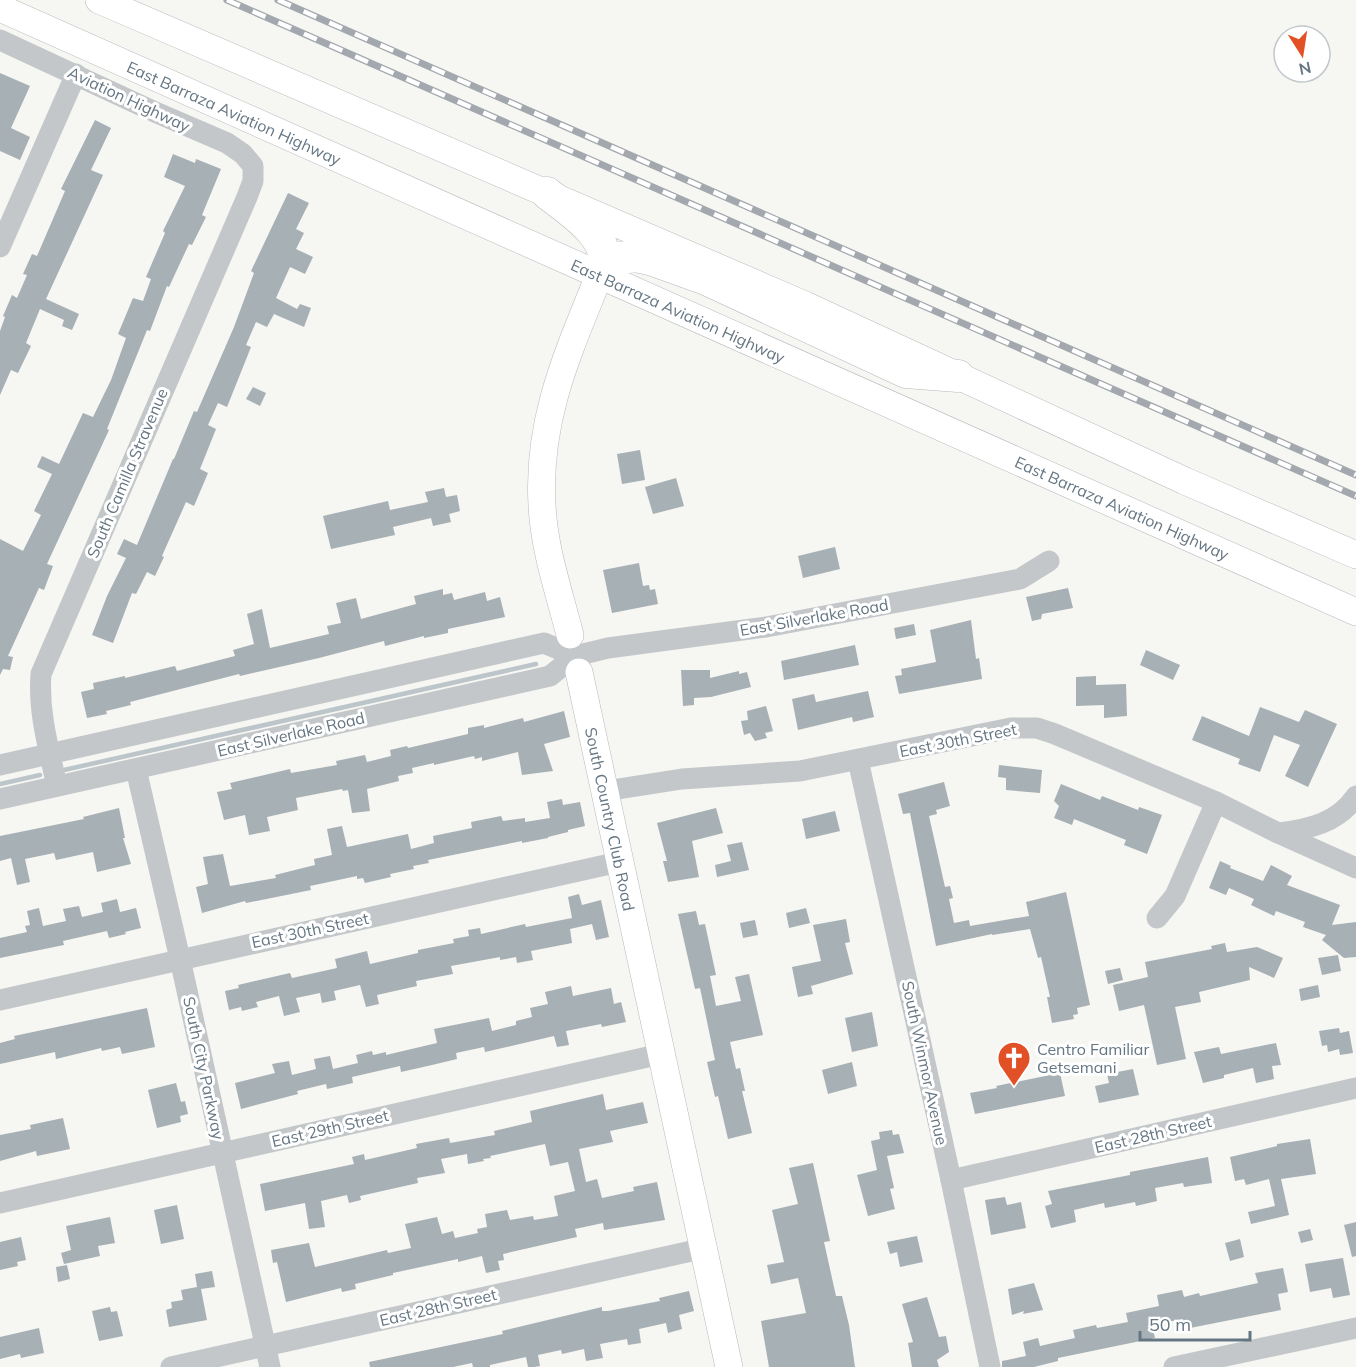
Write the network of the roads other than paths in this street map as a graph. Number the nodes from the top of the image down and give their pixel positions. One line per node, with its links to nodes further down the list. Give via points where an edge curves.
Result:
1 (99, 0): 6 (main road)
2 (0, 8): 8 (main road, East Barraza Aviation Highway)
3 (0, 40): 4 (street, Aviation Highway)
4 (76, 74): 5 (street, Aviation Highway, via 227,143); 7 (street)
5 (253, 166): 14 (street, South Camilla Stravenue, via 247,197 41,674 39,696)
6 (547, 193): 8 (highway, via 592,230 603,250); 9 (main road, via 805,304)
7 (0, 247)
8 (599, 276): 9 (highway, via 609,262 620,258 650,259 706,279 906,372); 12 (main road, East Barraza Aviation Highway); 13 (main road, South Country Club Road, via 561,369 551,404 542,470 542,506 550,558)
9 (958, 376): 10 (main road)
10 (1356, 555)
11 (1049, 561): 13 (street, East Silverlake Road, via 1020,579 766,627)
12 (1356, 612)
13 (574, 654): 14 (street, East Silverlake Road, via 544,643); 17 (street, East Silverlake Road, via 550,676); 19 (main road, South Country Club Road)
14 (50, 753): 16 (street, East Silverlake Road); 18 (street, South Camilla Stravenue)
15 (858, 760): 19 (street, East 30th Street, via 800,771 682,779); 22 (street, East 30th Street, via 1011,728 1037,728); 32 (street, South Winmor Avenue)
16 (0, 765)
17 (136, 769): 18 (street, East Silverlake Road); 27 (street, South City Parkway)
18 (57, 786): 21 (street, East Silverlake Road)
19 (605, 791): 24 (main road, South Country Club Road)
20 (1356, 796): 23 (street, via 1329,821)
21 (0, 799)
22 (1216, 802): 23 (street, East 30th Street); 26 (street, via 1175,896)
23 (1278, 833): 25 (street, East 30th Street)
24 (619, 862): 27 (street, East 30th Street); 29 (main road, South Country Club Road)
25 (1356, 868)
26 (1157, 918)
27 (180, 959): 28 (street, East 30th Street); 31 (street, South City Parkway)
28 (0, 1000)
29 (661, 1054): 31 (street, East 29th Street); 34 (main road, South Country Club Road)
30 (1356, 1088): 32 (street, East 28th Street)
31 (223, 1152): 33 (street, East 29th Street); 36 (street, South City Parkway)
32 (951, 1180): 39 (street, South Winmor Avenue)
33 (0, 1203)
34 (705, 1248): 36 (street, East 28th Street); 38 (main road, South Country Club Road)
35 (1356, 1328): 40 (street)
36 (267, 1357): 37 (street, East 28th Street)
37 (171, 1367)
38 (729, 1367)
39 (990, 1367)
40 (1174, 1367)

